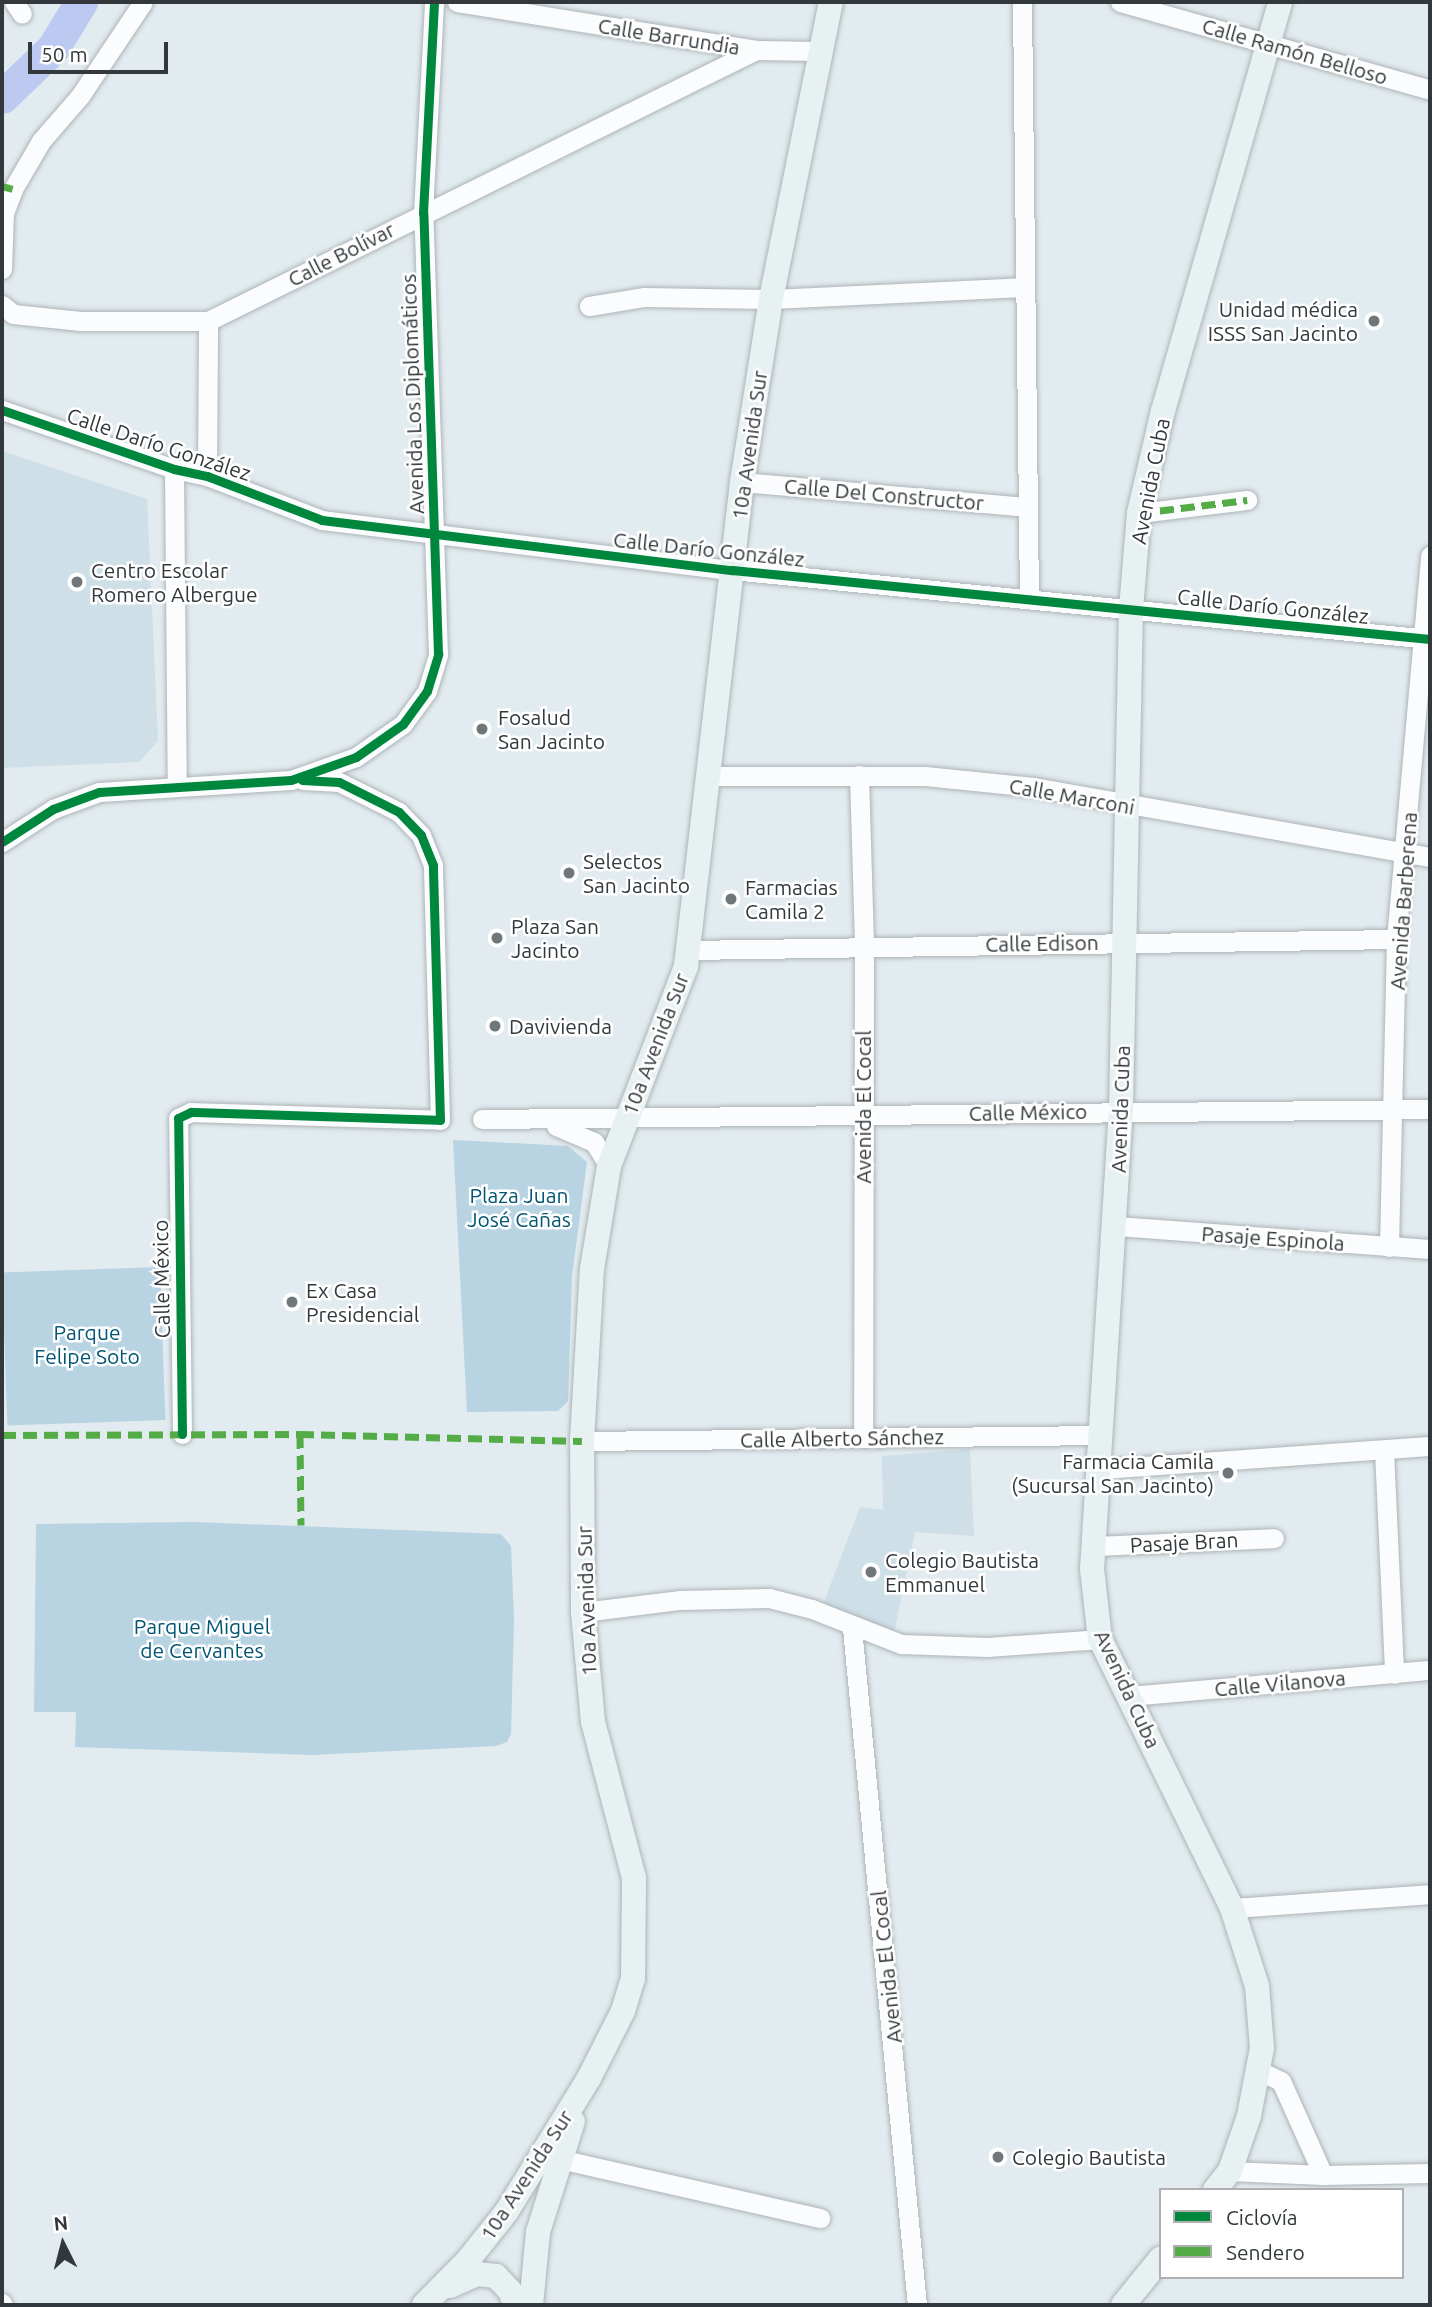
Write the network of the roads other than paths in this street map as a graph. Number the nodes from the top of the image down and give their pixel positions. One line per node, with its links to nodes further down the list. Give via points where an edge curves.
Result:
1 (143, 2): 13 (street, via 80,96 41,141 4,213)
2 (434, 2): 12 (street, Avenida Los Diplomáticos)
3 (457, 2): 9 (street, Calle Barrundia)
4 (831, 2): 10 (main road, 10a Avenida Sur)
5 (1022, 2): 14 (street)
6 (1120, 2): 8 (street, Calle Ramón Belloso)
7 (1280, 2): 8 (main road, Avenida Cuba)
8 (1268, 41): 11 (street, Calle Ramón Belloso); 25 (main road, Avenida Cuba, via 1163,411)
9 (756, 50): 10 (street, Calle Bolívar); 12 (street, Calle Bolívar)
10 (820, 51): 15 (main road, 10a Avenida Sur)
11 (1430, 90)
12 (424, 212): 18 (street, Calle Bolívar); 26 (street, Avenida Los Diplomáticos)
13 (2, 269)
14 (1024, 287): 15 (street); 24 (street)
15 (771, 299): 17 (street, via 644,298); 22 (main road, 10a Avenida Sur)
16 (2, 305): 18 (street, Calle Bolívar, via 13,314 81,321)
17 (589, 306)
18 (208, 321): 21 (street)
19 (2, 410): 20 (street, Calle Darío González)
20 (174, 469): 21 (street, Calle Darío González); 36 (street)
21 (207, 476): 26 (street, Calle Darío González, via 322,520)
22 (742, 482): 24 (street, Calle Del Constructor); 28 (main road, 10a Avenida Sur)
23 (1247, 500): 25 (street)
24 (1026, 507): 29 (street)
25 (1139, 513): 30 (main road, Avenida Cuba)
26 (433, 536): 28 (street, Calle Darío González); 35 (street, Avenida Los Diplomáticos, via 438,654 427,691 404,724 356,757)
27 (1430, 555): 31 (street, Avenida Barberena)
28 (732, 570): 29 (street, Calle Darío González); 34 (main road, 10a Avenida Sur)
29 (1028, 599): 30 (street, Calle Darío González)
30 (1131, 609): 31 (street, Calle Darío González); 37 (main road, Avenida Cuba)
31 (1426, 639): 32 (street, Avenida Barberena)
32 (1422, 743): 39 (street, Avenida Barberena)
33 (859, 775): 34 (street, Calle Marconi); 37 (street, Calle Marconi, via 1033,788); 43 (street, Avenida El Cocal)
34 (709, 776): 44 (main road, 10a Avenida Sur)
35 (291, 780): 36 (street, Avenida Los Diplomáticos); 56 (street, Calle México, via 339,782 358,789 399,812 421,835 433,865 440,1120 183,1114 176,1124)
36 (177, 787): 38 (street, Avenida Los Diplomáticos, via 99,792 53,809)
37 (1127, 806): 39 (street, Calle Marconi); 42 (main road, Avenida Cuba)
38 (2, 842)
39 (1406, 853): 40 (street, Calle Marconi); 41 (street, Avenida Barberena)
40 (1430, 857)
41 (1396, 939): 42 (street, Calle Edison); 46 (street, Avenida Barberena)
42 (1124, 940): 43 (street, Calle Edison); 45 (main road, Avenida Cuba)
43 (864, 947): 44 (street, Calle Edison); 48 (street, Avenida El Cocal)
44 (688, 950): 50 (main road, 10a Avenida Sur, via 680,985)
45 (1121, 1110): 46 (street, Calle México); 48 (street, Calle México); 53 (main road, Avenida Cuba)
46 (1393, 1110): 47 (street, Calle México); 54 (street, Avenida Barberena)
47 (1430, 1110)
48 (863, 1115): 50 (street, Calle México); 58 (street, Avenida El Cocal)
49 (482, 1119): 51 (street, Calle México)
50 (626, 1119): 51 (street, Calle México); 52 (main road, 10a Avenida Sur)
51 (541, 1121): 52 (street, via 594,1142)
52 (609, 1166): 59 (main road, 10a Avenida Sur, via 592,1269)
53 (1116, 1226): 54 (street, Pasaje Espinola); 57 (main road, Avenida Cuba)
54 (1389, 1247): 55 (street, Pasaje Espinola)
55 (1430, 1249)
56 (182, 1434)
57 (1102, 1435): 58 (street, Calle Alberto Sánchez); 62 (main road, Avenida Cuba)
58 (863, 1438): 59 (street, Calle Alberto Sánchez)
59 (582, 1441): 65 (main road, 10a Avenida Sur)
60 (1430, 1446): 61 (street)
61 (1384, 1450): 62 (street); 69 (street)
62 (1101, 1469): 64 (main road, Avenida Cuba)
63 (1274, 1538): 64 (street, Pasaje Bran)
64 (1094, 1546): 67 (main road, Avenida Cuba, via 1092,1597)
65 (583, 1612): 66 (street, via 680,1600 769,1598 812,1609); 74 (main road, 10a Avenida Sur, via 593,1722 634,1878 637,1925 630,1990)
66 (852, 1628): 67 (street, via 901,1644 988,1647); 84 (street, Avenida El Cocal)
67 (1100, 1639): 70 (main road, Avenida Cuba)
68 (1430, 1670): 69 (street, Calle Vilanova)
69 (1394, 1674): 70 (street, Calle Vilanova)
70 (1130, 1696): 72 (main road, Avenida Cuba)
71 (1430, 1894): 72 (street)
72 (1232, 1908): 73 (main road, Avenida Cuba, via 1257,1986 1262,2048)
73 (1258, 2070): 77 (street, via 1281,2081); 78 (main road, Avenida Cuba, via 1249,2116)
74 (589, 2078): 75 (main road, 10a Avenida Sur); 81 (main road, 10a Avenida Sur, via 507,2211)
75 (559, 2159): 79 (street); 83 (main road, 10a Avenida Sur, via 538,2232)
76 (1430, 2173): 77 (street)
77 (1323, 2175): 78 (street)
78 (1222, 2180)
79 (820, 2218)
80 (1159, 2260): 85 (main road)
81 (432, 2298): 82 (main road, 10a Avenida Sur, via 486,2273 504,2282)
82 (515, 2305)
83 (531, 2305)
84 (917, 2305)
85 (1123, 2305)

